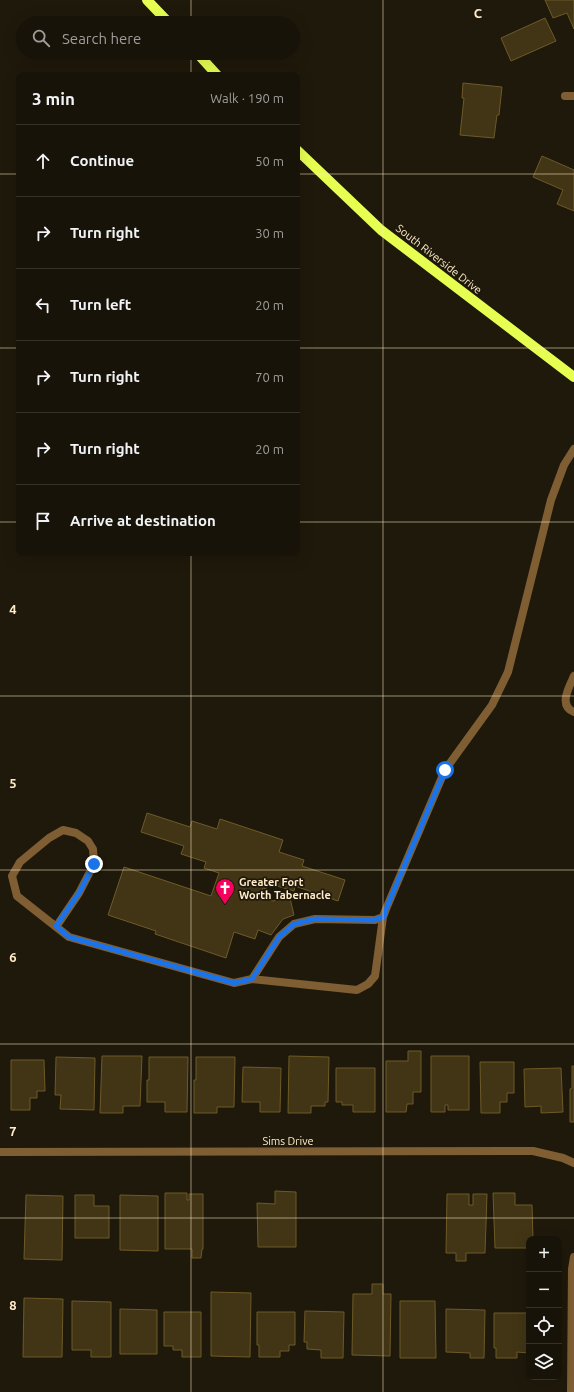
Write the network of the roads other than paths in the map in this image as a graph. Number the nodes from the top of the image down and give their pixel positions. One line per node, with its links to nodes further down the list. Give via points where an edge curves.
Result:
1 (147, 0): 2 (main road)
2 (162, 16)
3 (203, 60): 4 (main road)
4 (214, 72)
5 (565, 96): 6 (street)
6 (574, 96)
7 (300, 153): 8 (main road, South Riverside Drive, via 382,230)
8 (574, 376)
9 (574, 449): 12 (street, via 564,465 551,500 508,672 492,705 445,770)
10 (574, 676): 11 (street, via 565,703)
11 (574, 712)
12 (384, 917): 14 (street, via 374,920 315,919 294,924 279,937); 14 (street, via 375,976 368,984 357,990)
13 (56, 926): 13 (street, via 17,896 12,876 20,862 63,830 76,833 88,841 93,849 94,864 79,893); 14 (street, via 69,937 234,983)
14 (252, 979)
15 (0, 1152): 16 (street, Sims Drive, via 533,1151)
16 (574, 1163)
17 (574, 1257): 18 (street)
18 (571, 1392)

